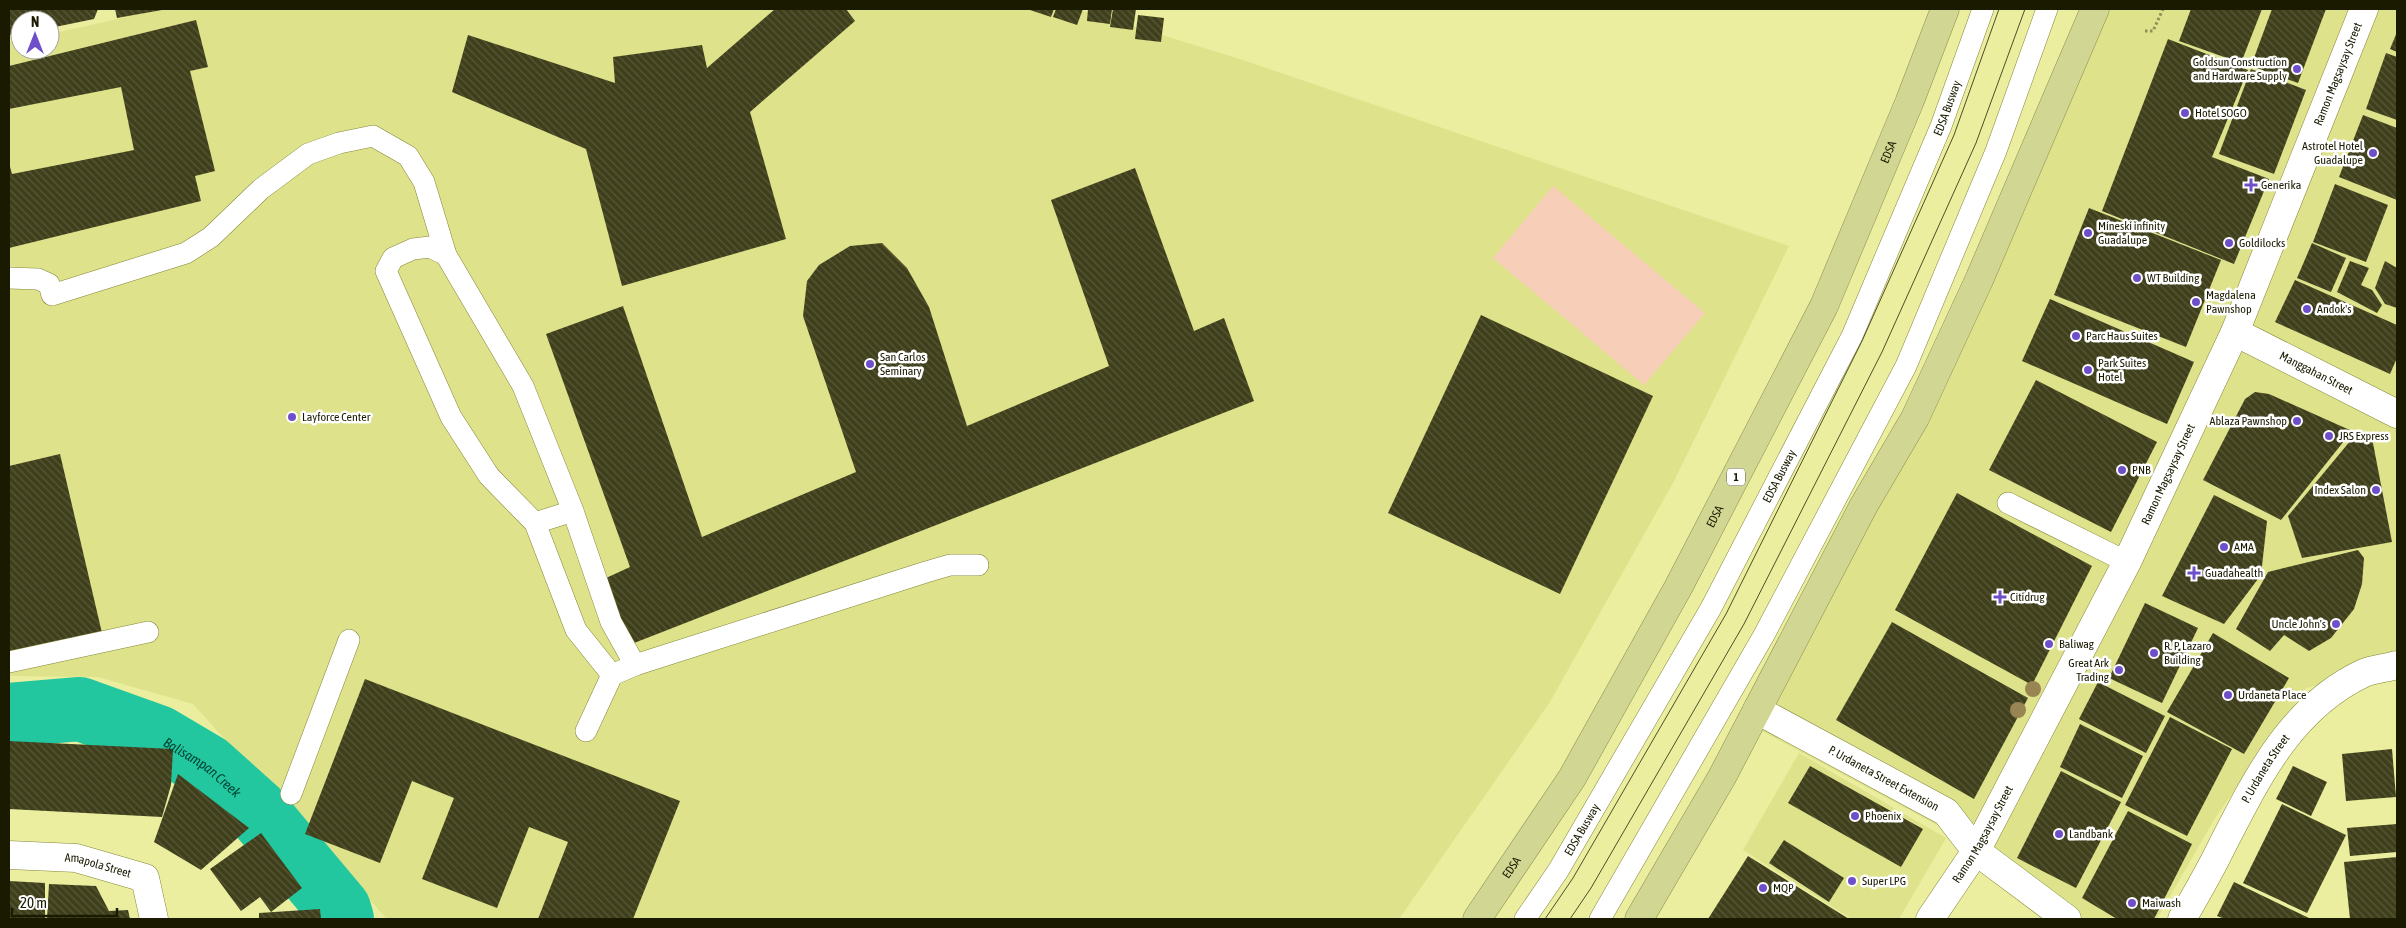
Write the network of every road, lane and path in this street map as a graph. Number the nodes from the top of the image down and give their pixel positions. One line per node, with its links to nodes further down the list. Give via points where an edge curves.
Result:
1 (1945, 9): 29 (highway, EDSA / 1, via 1910,103 1824,306 1679,586 1577,770)
2 (1984, 9): 30 (lane, EDSA Busway, via 1941,126 1852,336 1711,608 1558,871)
3 (2047, 9): 31 (lane, via 1996,151 1906,366 1764,635)
4 (2095, 9): 23 (highway, via 1979,280 1915,418 1864,505)
5 (2162, 9): 7 (path, via 2153,31)
6 (2364, 9): 10 (street, Ramon Magsaysay Street)
7 (2145, 31)
8 (446, 256): 9 (lane, via 424,182 408,156 373,136 308,154 261,188 211,238 186,253 52,294 49,284 38,279); 13 (lane, via 523,386); 14 (lane, via 430,247 413,248 394,258 386,271 451,417 489,476)
9 (9, 278)
10 (2235, 332): 11 (street, Manggahan Street); 15 (street, Ramon Magsaysay Street)
11 (2397, 414)
12 (2008, 503): 15 (lane)
13 (573, 510): 14 (lane); 20 (lane, via 611,622)
14 (535, 523): 22 (lane, via 576,630)
15 (2127, 562): 26 (street, Ramon Magsaysay Street)
16 (978, 565): 20 (lane, via 950,565)
17 (148, 632): 19 (lane)
18 (349, 640): 25 (lane)
19 (9, 662)
20 (635, 665): 22 (lane)
21 (2397, 665): 35 (street, P. Urdaneta Street, via 2365,673 2322,699 2288,732 2257,778)
22 (612, 675): 24 (lane)
23 (1758, 710): 26 (street, P. Urdaneta Street Extension, via 1946,812); 32 (highway)
24 (586, 731)
25 (291, 794)
26 (1976, 851): 33 (street, Ramon Magsaysay Street); 34 (street, P. Urdaneta Street Extension)
27 (9, 855): 28 (street, Amapola Street, via 76,858 144,878)
28 (154, 919)
29 (1477, 919)
30 (1525, 919)
31 (1600, 919)
32 (1639, 919)
33 (1930, 919)
34 (2067, 919)
35 (2182, 919)

